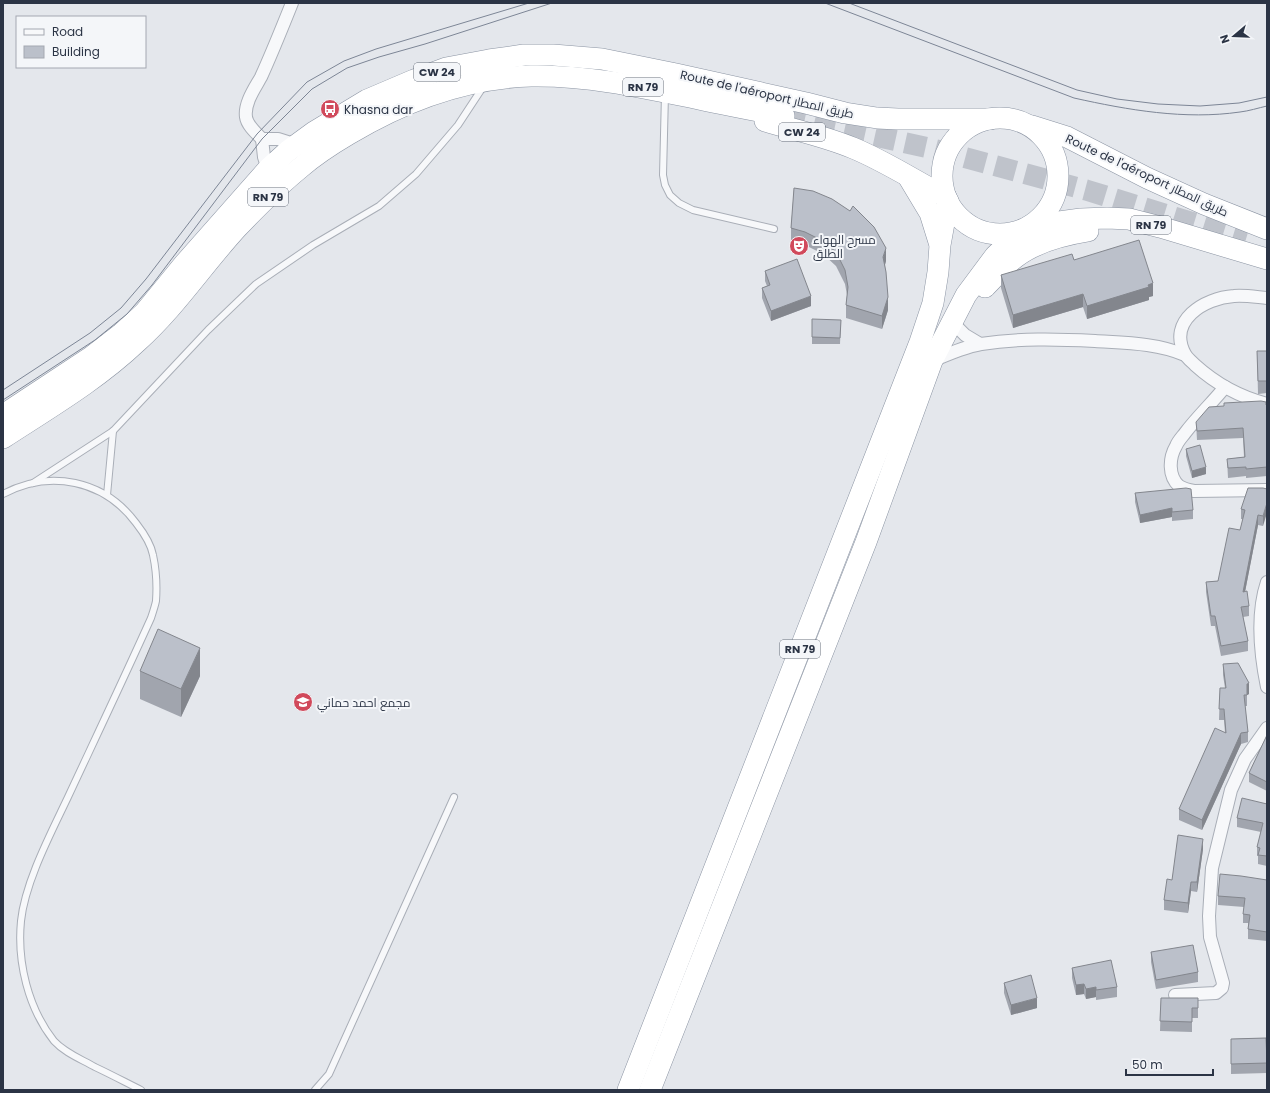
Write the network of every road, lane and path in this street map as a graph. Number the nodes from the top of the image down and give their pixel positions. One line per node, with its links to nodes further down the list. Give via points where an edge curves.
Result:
1 (292, 3): 8 (street, via 246,110 246,118)
2 (487, 81): 3 (highway, Route de l'aéroport طريق المطار / RN 79, via 529,76 559,77); 29 (lane, via 458,125 416,174 379,206 313,245 256,284 208,330); 30 (highway, Route de l'aéroport طريق المطار / RN 79, via 449,89 394,110 332,144 301,166 238,228 138,341 99,374)
3 (665, 91): 4 (highway, Route de l'aéroport طريق المطار / RN 79); 15 (lane, via 664,175 670,195 678,203 693,210)
4 (691, 97): 5 (highway, Route de l'aéroport طريق المطار / RN 79); 11 (highway, CW 24, via 852,147)
5 (784, 116)
6 (990, 119): 7 (highway, via 1008,118); 9 (highway, Route de l'aéroport طريق المطار / CW 24, via 877,118 602,59 524,55 446,68 414,80 367,100); 12 (highway, via 974,124 960,134 949,147 943,163 942,180)
7 (1026, 124): 14 (highway, via 1040,134 1051,148 1057,165 1058,182 1053,199 1044,214); 16 (highway, Route de l'aéroport طريق المطار, via 1067,137 1147,178)
8 (262, 139): 9 (street, via 278,139); 10 (street)
9 (297, 145): 10 (highway, Route de l'aéroport طريق المطار / CW 24)
10 (268, 169): 28 (highway, Route de l'aéroport طريق المطار / CW 24, via 145,312 91,357)
11 (909, 178): 12 (highway, CW 24); 18 (highway, via 930,214)
12 (947, 199): 14 (highway, via 957,216 982,231 1005,234); 18 (highway, RN 79)
13 (1160, 227): 14 (highway, RN 79, via 1108,218 1081,219); 20 (highway, RN 79); 22 (highway, RN 79, via 1106,227 1044,242 1016,257)
14 (1026, 228): 22 (highway, RN 79, via 995,256 966,295)
15 (774, 229)
16 (1267, 229)
17 (1246, 239): 19 (highway)
18 (940, 245): 42 (highway, RN 79, via 933,303 920,342)
19 (1267, 246)
20 (1267, 259)
21 (1267, 298): 24 (street, via 1235,295 1201,306 1188,316 1180,330 1180,341)
22 (953, 320): 23 (street, via 965,335); 25 (highway, RN 79)
23 (980, 344): 24 (street, via 1063,340 1134,343 1170,349); 25 (street)
24 (1185, 355): 26 (street, via 1206,375)
25 (932, 361): 43 (highway, RN 79, via 866,542)
26 (1225, 387): 27 (street, via 1250,400); 32 (street, via 1196,418 1176,446 1172,458 1173,477 1178,485 1194,491)
27 (1267, 404)
28 (3, 415)
29 (113, 431): 31 (lane); 34 (lane)
30 (3, 438)
31 (32, 483): 33 (lane); 34 (lane, via 57,481 84,485)
32 (1267, 490)
33 (3, 494)
34 (107, 495): 40 (lane, via 128,512 142,530 153,554 156,601 148,625 27,891 21,920 20,946 24,976 33,1004 42,1024 55,1042 66,1052)
35 (1267, 582): 36 (street, via 1260,611)
36 (1267, 687)
37 (1267, 728): 39 (street, via 1245,759 1231,790 1212,868 1210,937 1223,983 1222,988 1216,993)
38 (454, 797): 41 (lane, via 329,1074)
39 (1175, 995)
40 (141, 1090)
41 (315, 1090)
42 (628, 1090)
43 (650, 1090)

